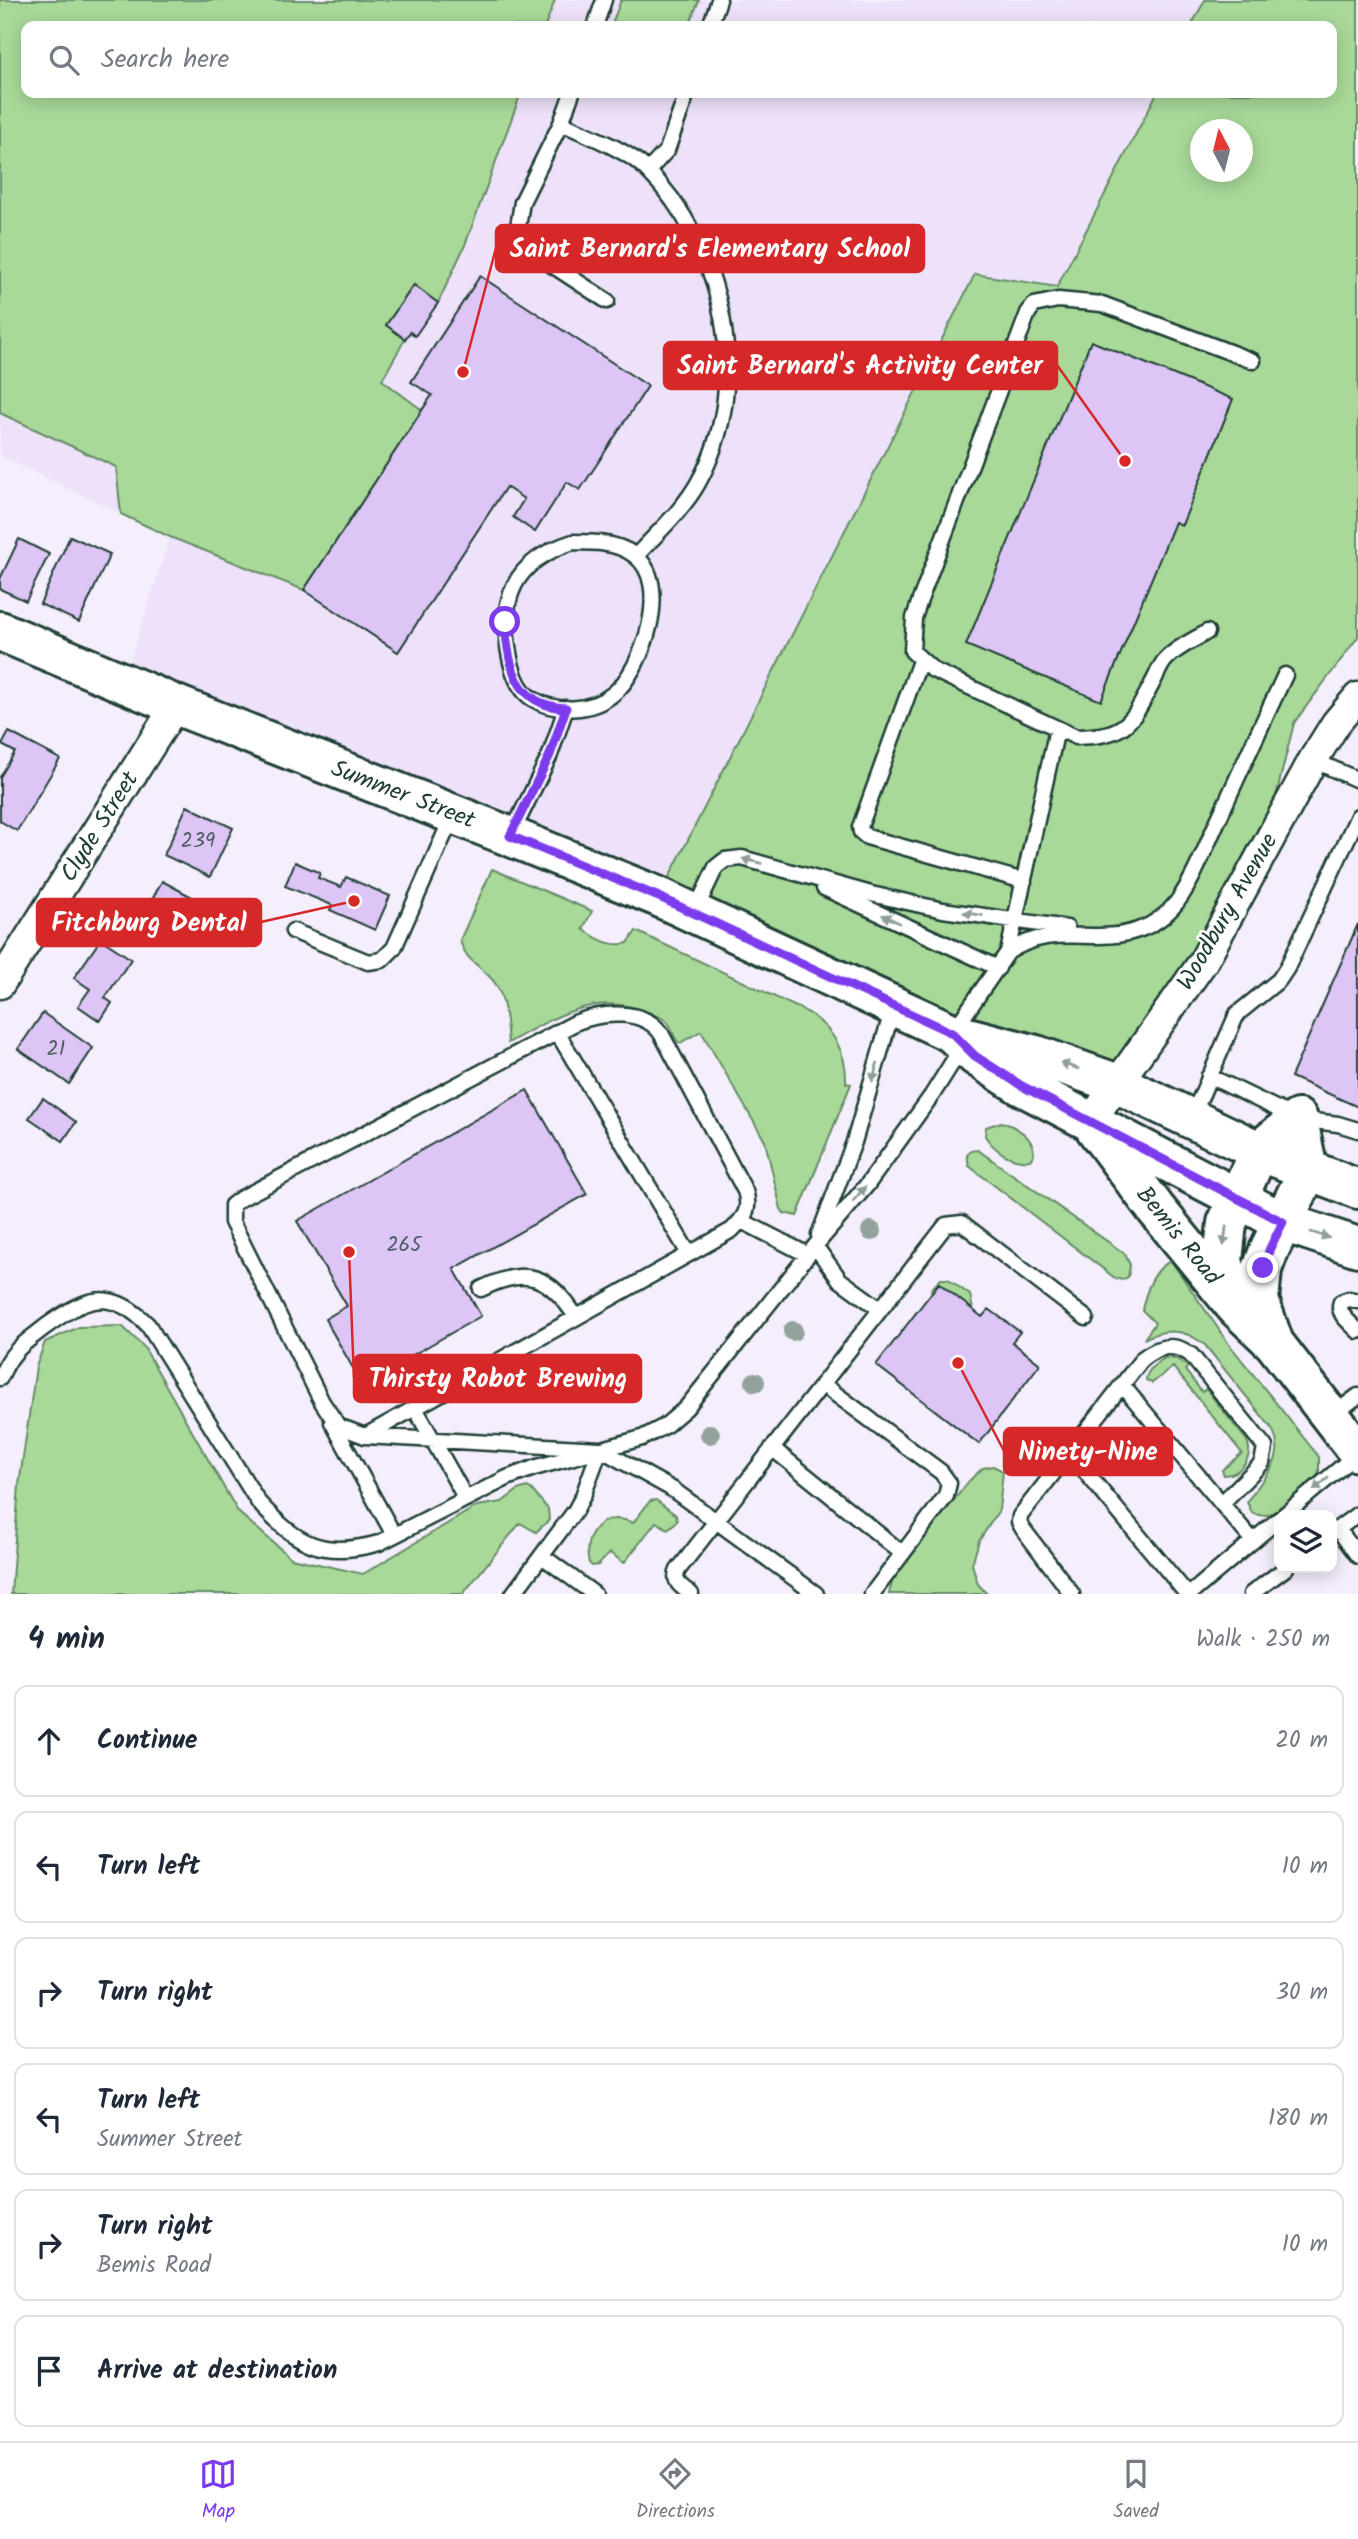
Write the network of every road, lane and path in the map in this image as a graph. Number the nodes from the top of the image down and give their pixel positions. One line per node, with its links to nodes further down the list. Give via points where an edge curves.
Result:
1 (604, 0): 3 (lane)
2 (719, 0): 4 (lane)
3 (597, 21)
4 (712, 21)
5 (570, 98): 7 (lane)
6 (685, 98): 8 (lane, via 667,150)
7 (561, 123): 8 (lane); 9 (lane, via 522,202 518,227 526,248)
8 (648, 171): 11 (lane, via 675,203 699,243 720,299 725,398 715,442 698,483)
9 (607, 301)
10 (1253, 361): 14 (lane, via 1101,303 1058,300 1034,305 917,609 911,638 912,651)
11 (636, 556): 18 (lane, via 649,576 653,605 633,668 614,694 585,707); 18 (lane, via 620,547 573,542 538,556 513,588 505,622 516,679 527,695 543,705)
12 (0, 631): 17 (main road, Summer Street)
13 (1208, 632): 19 (lane, via 1163,662 1136,715 1124,727 1110,735 1091,737)
14 (920, 661): 19 (lane); 26 (lane, via 861,832)
15 (1285, 675): 30 (lane, via 1178,901 1147,927)
16 (1358, 697): 20 (street, Woodbury Avenue)
17 (176, 705): 22 (main road, Summer Street); 33 (street, Clyde Street)
18 (566, 708): 24 (lane, via 550,755)
19 (1057, 729): 26 (lane)
20 (1313, 760): 21 (lane); 38 (street, Woodbury Avenue, via 1203,962)
21 (1358, 780)
22 (453, 814): 24 (main road, Summer Street); 29 (lane, via 386,958 368,962)
23 (1358, 816): 37 (lane, via 1287,968 1237,1014)
24 (510, 836): 27 (main road, Summer Street)
25 (785, 870): 27 (lane, one-way to 27, via 742,858 724,860 716,867); 28 (lane, one-way to 25, via 943,910); 32 (lane, one-way to 25)
26 (1024, 881): 28 (lane)
27 (694, 914): 34 (main road, Summer Street)
28 (1016, 921): 30 (lane); 31 (lane)
29 (293, 931)
30 (1113, 935): 31 (lane, via 1034,938)
31 (1008, 952): 32 (lane)
32 (998, 968): 36 (lane)
33 (0, 984)
34 (894, 1006): 36 (main road, Summer Street); 50 (lane, one-way to 50, via 854,1142)
35 (556, 1032): 47 (lane, via 593,1016 613,1014 658,1028 745,1191 748,1210); 51 (lane); 63 (lane, via 232,1205 232,1222)
36 (961, 1038): 38 (main road, one-way to 36, via 1036,1055); 41 (main road, Summer Street, via 1022,1086); 50 (lane, one-way to 36, via 867,1185 932,1095)
37 (1209, 1076): 39 (lane); 40 (lane)
38 (1118, 1084): 39 (main road); 41 (street, Woodbury Avenue)
39 (1191, 1118): 43 (main road)
40 (1298, 1119): 42 (lane); 43 (main road); 44 (main road)
41 (1090, 1122): 46 (main road, Summer Street); 54 (main road, Bemis Road)
42 (1358, 1130)
43 (1259, 1151): 44 (main road); 46 (main road)
44 (1308, 1171): 45 (main road); 48 (main road, Bemis Road)
45 (1358, 1189)
46 (1238, 1198): 48 (main road, Summer Street); 54 (main road, one-way to 54, via 1227,1223 1223,1252)
47 (741, 1220): 50 (lane); 51 (lane)
48 (1283, 1222): 49 (main road, Summer Street, one-way to 49); 59 (main road, Bemis Road, via 1262,1269 1259,1300)
49 (1358, 1247)
50 (812, 1250): 55 (lane, via 840,1280); 69 (lane, via 686,1408 642,1438)
51 (689, 1254): 56 (lane)
52 (481, 1289): 56 (lane, via 510,1277 539,1279 558,1292)
53 (1358, 1301): 58 (lane, via 1349,1299 1339,1307)
54 (1236, 1307): 59 (main road, Bemis Road)
55 (880, 1309): 57 (lane, via 937,1234 953,1223 967,1227); 61 (lane)
56 (576, 1317): 65 (lane)
57 (1086, 1318)
58 (1358, 1331)
59 (1274, 1343): 64 (main road, Bemis Road)
60 (0, 1378): 80 (lane, via 16,1349 70,1309 84,1302 118,1303 133,1309 148,1325 259,1503 279,1525 298,1540 316,1546 362,1548)
61 (822, 1384): 68 (lane); 82 (lane, via 947,1478 946,1496)
62 (1122, 1385): 70 (lane); 73 (lane); 73 (lane, via 1156,1349 1175,1347 1191,1355 1265,1447 1262,1463)
63 (322, 1402): 66 (lane, via 338,1426); 80 (lane)
64 (1344, 1406): 71 (main road, Bemis Road)
65 (415, 1408): 66 (lane); 67 (lane)
66 (365, 1436): 67 (lane)
67 (432, 1440): 69 (lane); 72 (lane)
68 (772, 1448): 76 (lane); 82 (lane)
69 (600, 1449): 72 (lane, via 525,1472); 76 (lane, via 672,1489); 83 (lane, via 583,1496)
70 (1069, 1452): 92 (lane, via 1024,1508 1019,1522); 93 (lane)
71 (1358, 1452): 74 (lane, one-way to 74)
72 (466, 1499): 80 (lane)
73 (1222, 1503): 81 (lane)
74 (1290, 1510)
75 (1358, 1514): 78 (lane)
76 (716, 1521): 89 (lane, via 676,1574 678,1584); 90 (lane)
77 (1274, 1523): 81 (lane)
78 (1337, 1530)
79 (1337, 1533): 84 (lane)
80 (394, 1535)
81 (1253, 1541): 93 (lane)
82 (902, 1553): 91 (lane)
83 (541, 1556): 87 (lane); 88 (lane)
84 (1358, 1556)
85 (1279, 1573): 86 (lane)
86 (1269, 1581): 94 (lane); 95 (lane)
87 (513, 1594)
88 (594, 1594)
89 (691, 1594)
90 (816, 1594)
91 (872, 1594)
92 (1072, 1594)
93 (1188, 1594)
94 (1251, 1594)
95 (1279, 1594)

